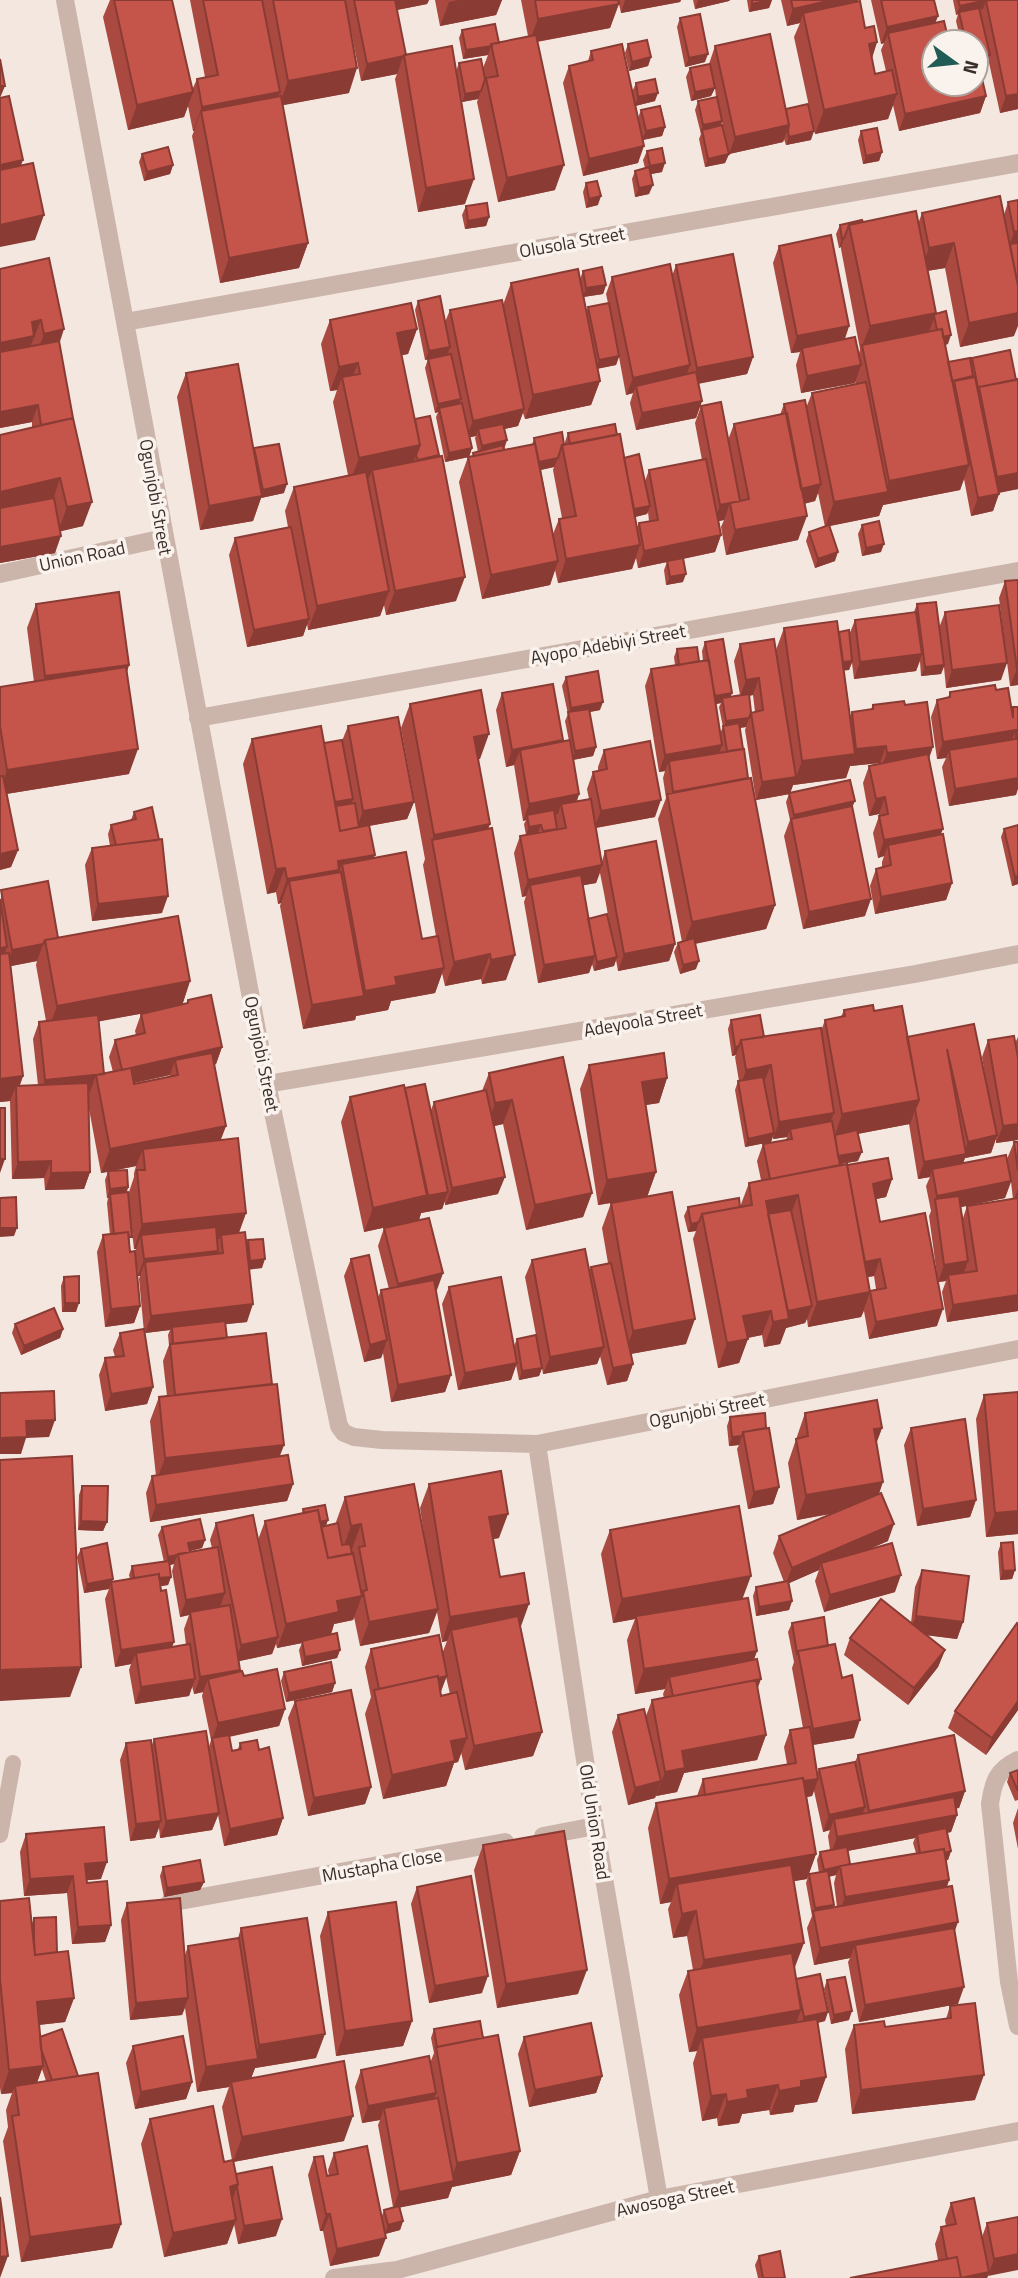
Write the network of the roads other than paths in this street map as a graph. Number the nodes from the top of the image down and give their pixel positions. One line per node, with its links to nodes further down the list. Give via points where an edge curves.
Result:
1 (65, 0): 3 (street, Ogunjobi Street)
2 (1018, 163): 3 (street, Olusola Street)
3 (125, 322): 4 (street, Ogunjobi Street)
4 (163, 538): 6 (street, Union Road); 7 (street, Ogunjobi Street)
5 (1018, 571): 7 (street, Ayopo Adebiyi Street)
6 (0, 573)
7 (198, 718): 9 (street, Ogunjobi Street)
8 (1018, 954): 9 (street, Adeyoola Street)
9 (267, 1084): 11 (street, Ogunjobi Street, via 339,1426 354,1437 382,1440)
10 (1018, 1349): 11 (street, Ogunjobi Street)
11 (537, 1444): 14 (street, Old Union Road)
12 (1018, 1760): 17 (street, via 999,1772 990,1804)
13 (13, 1763): 15 (lane)
14 (595, 1826): 16 (street, Mustapha Close); 19 (street, Old Union Road)
15 (0, 1835)
16 (169, 1903)
17 (1018, 2026)
18 (1018, 2132): 19 (street, Awosoga Street)
19 (659, 2199): 20 (street, Awosoga Street, via 397,2270)
20 (334, 2278)

